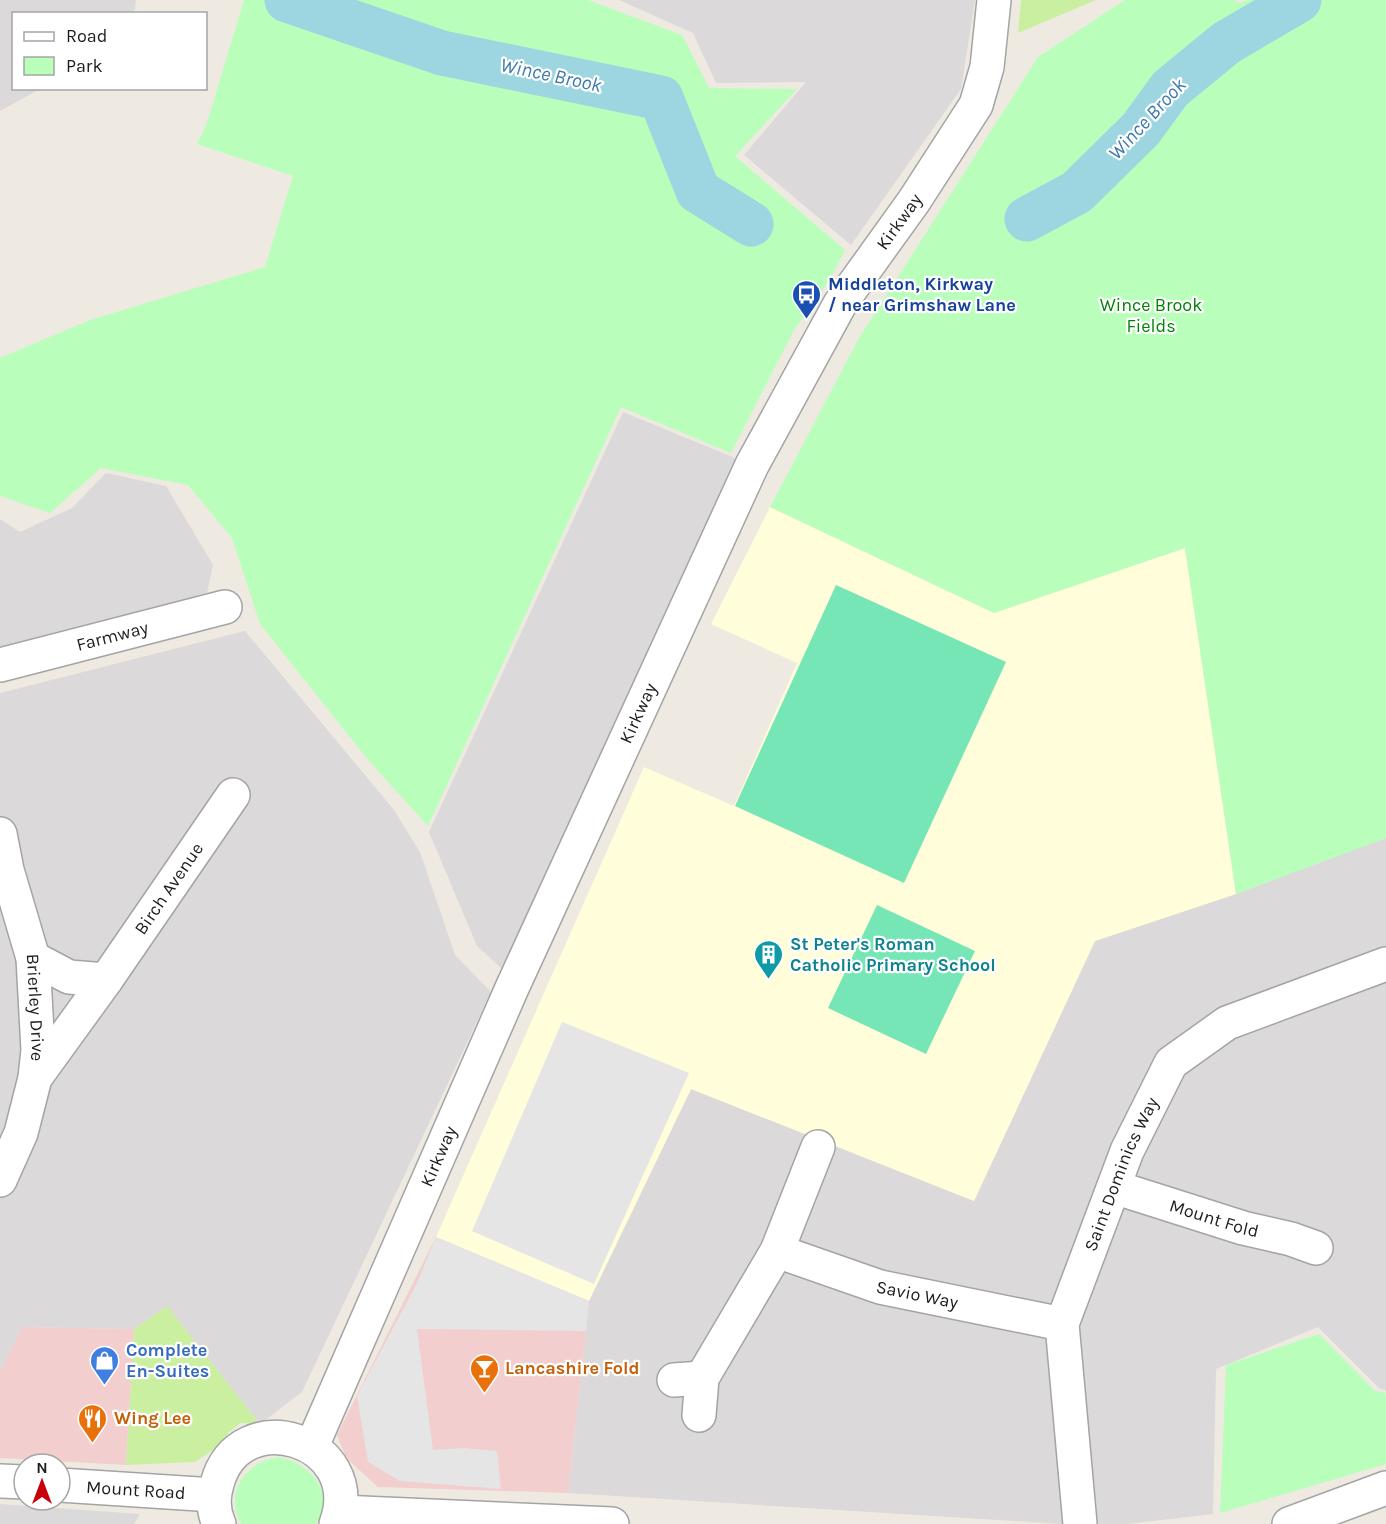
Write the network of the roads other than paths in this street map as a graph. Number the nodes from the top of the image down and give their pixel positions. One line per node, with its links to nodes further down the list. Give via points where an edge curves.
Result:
1 (994, 0): 18 (street, Kirkway, via 987,67 976,105 840,304 752,465 512,988)
2 (225, 607): 3 (street, Farmway)
3 (0, 665)
4 (233, 795): 9 (street, Birch Avenue)
5 (0, 834): 6 (street, Brierley Drive)
6 (4, 871): 7 (street, Brierley Drive)
7 (33, 958): 9 (street, via 69,977); 10 (street, Brierley Drive, via 38,1050)
8 (1386, 964): 13 (street, Saint Dominics Way, via 1227,1023 1171,1063)
9 (106, 980): 10 (street, Birch Avenue)
10 (35, 1078): 12 (street, Brierley Drive, via 21,1133)
11 (818, 1147): 15 (street)
12 (0, 1180)
13 (1114, 1186): 14 (street, Mount Fold); 16 (street, Saint Dominics Way)
14 (1316, 1248)
15 (777, 1251): 16 (street, Savio Way, via 880,1287); 17 (street, via 688,1379)
16 (1062, 1324): 24 (street, Saint Dominics Way)
17 (699, 1415)
18 (312, 1446): 21 (street, via 275,1436 254,1441 235,1453 220,1473); 22 (street, via 328,1461 338,1481)
19 (72, 1487): 21 (street, Mount Road)
20 (1386, 1488): 25 (street)
21 (217, 1509)
22 (338, 1518): 23 (street)
23 (612, 1524)
24 (1080, 1524)
25 (1289, 1524)

